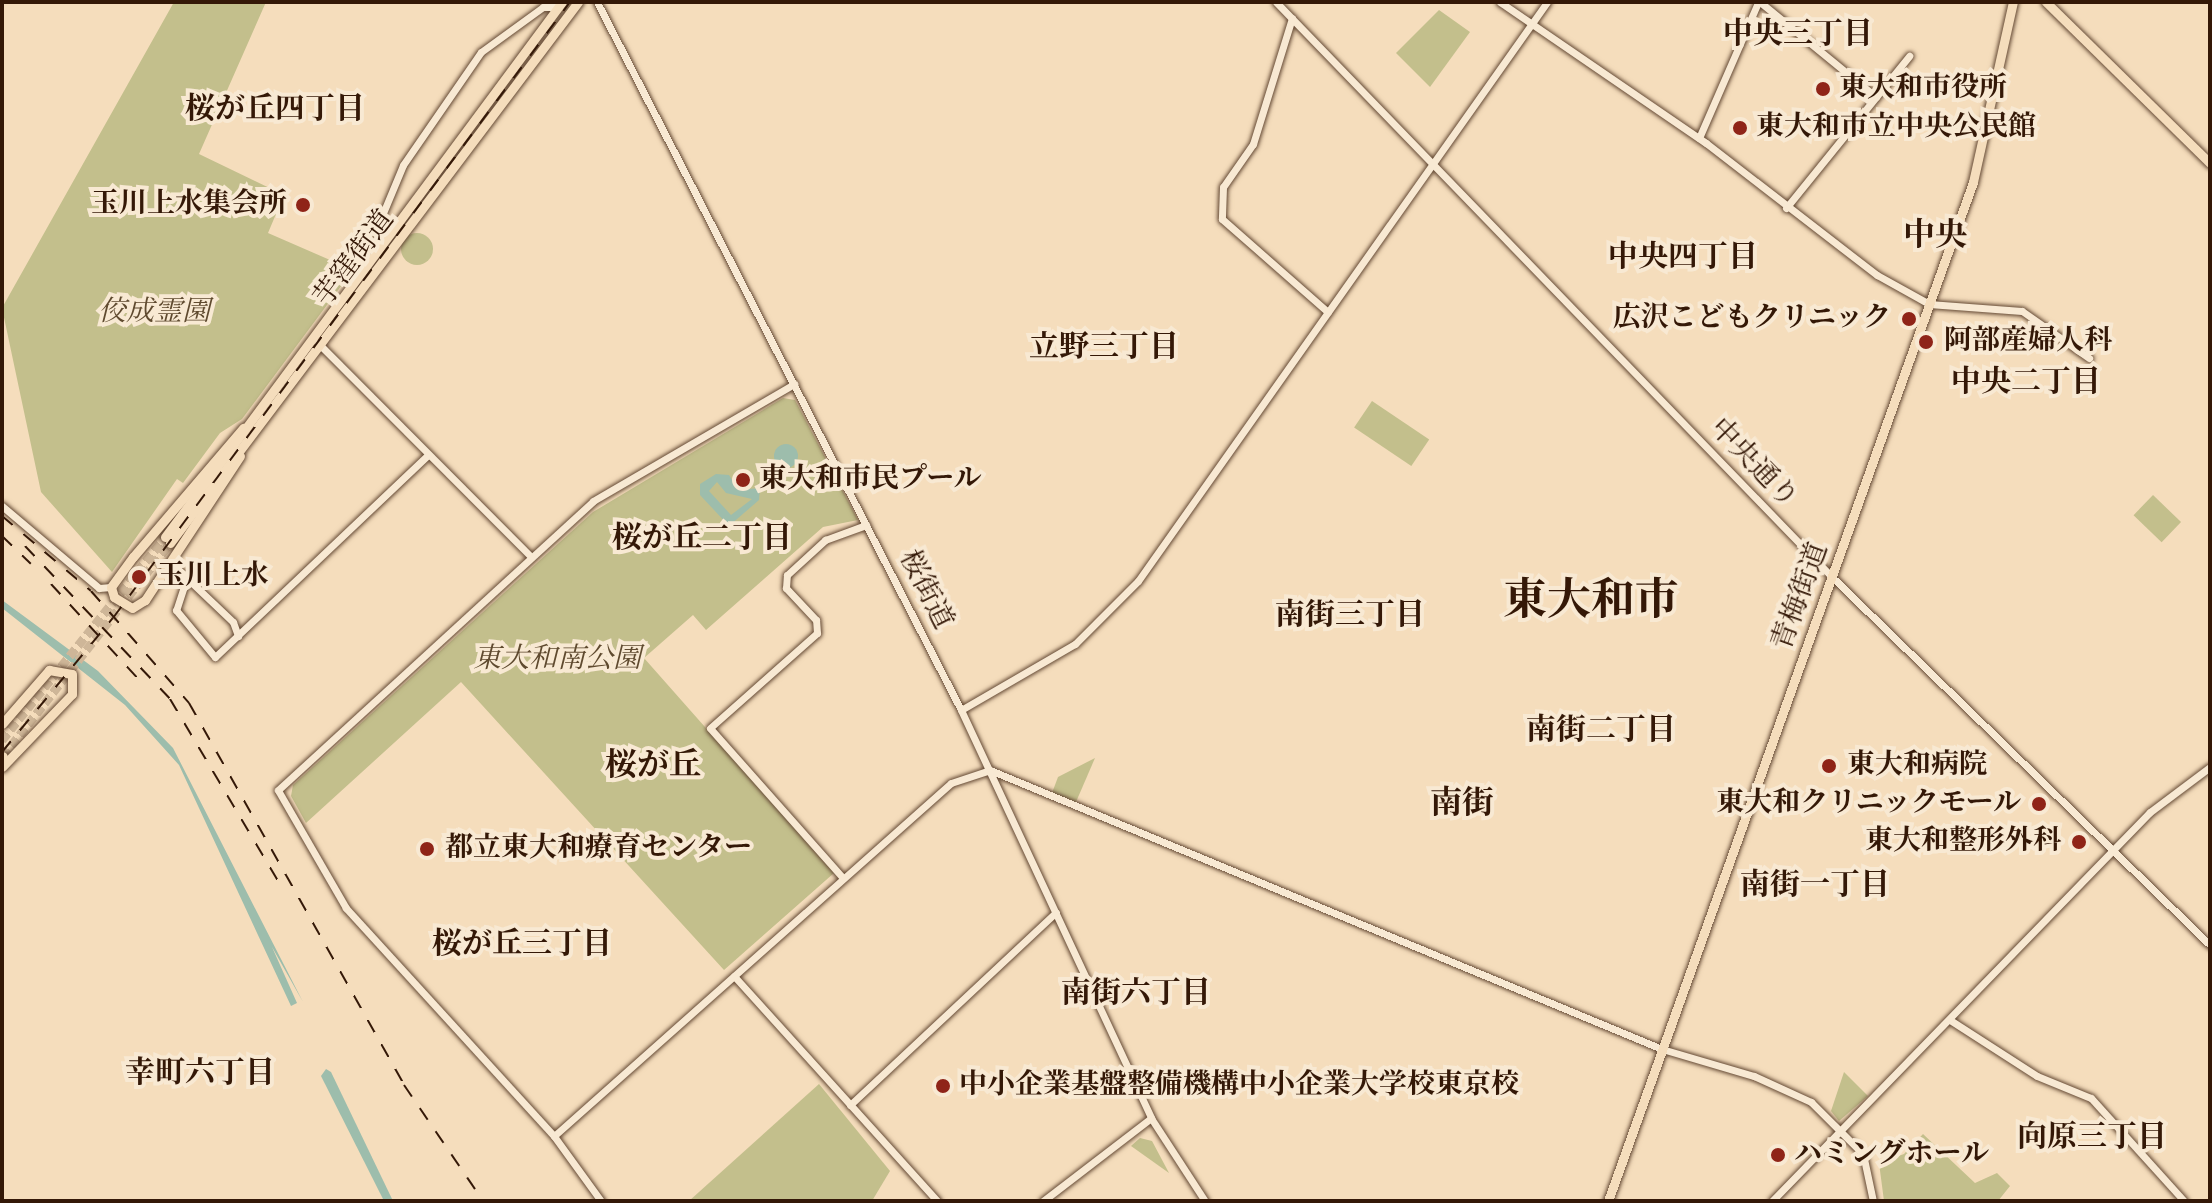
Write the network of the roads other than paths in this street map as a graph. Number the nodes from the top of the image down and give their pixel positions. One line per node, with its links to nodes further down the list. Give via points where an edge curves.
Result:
1 (578, 2): 21 (main road, 芋窪街道)
2 (597, 2): 23 (street, 桜街道)
3 (1276, 2): 10 (street, 中央通り)
4 (1500, 2): 11 (street)
5 (1547, 2): 11 (street)
6 (1759, 2): 13 (street); 14 (street)
7 (2013, 2): 19 (main road, 青梅街道, via 1975,174)
8 (2046, 2): 15 (main road)
9 (560, 4): 18 (main road, 芋窪街道); 18 (street, via 543,7 481,52 403,165 376,230)
10 (1292, 18): 16 (street, 中央通り); 20 (street, via 1253,144 1223,187 1222,219)
11 (1532, 23): 14 (street); 16 (street)
12 (1909, 56): 13 (street)
13 (1876, 97): 17 (street)
14 (1699, 138): 17 (street)
15 (2210, 163)
16 (1432, 165): 20 (street); 32 (street, 中央通り)
17 (1786, 208): 19 (street, via 1854,260)
18 (380, 244): 21 (main road, 芋窪街道)
19 (1929, 304): 22 (street, via 2022,311); 32 (main road, 青梅街道)
20 (1328, 312): 39 (street, via 1111,613 1047,664)
21 (315, 341): 24 (main road, 芋窪街道); 25 (main road, 芋窪街道); 26 (street)
22 (2089, 358)
23 (794, 384): 28 (street, 桜街道); 29 (street, via 619,482)
24 (262, 419): 25 (main road, 芋窪街道, via 167,540); 30 (main road)
25 (248, 425): 33 (main road, via 229,437)
26 (428, 455): 29 (street); 37 (street)
27 (2, 506): 33 (street, via 99,588)
28 (866, 525): 39 (street, 桜街道); 45 (street, via 825,540 787,575 786,588 816,620 817,633 710,728)
29 (531, 557): 54 (street, via 282,783 277,795 371,939)
30 (170, 562): 31 (street); 33 (main road, via 139,606 126,606)
31 (187, 577): 34 (street); 35 (street)
32 (1832, 577): 44 (street, 中央通り); 50 (main road, 青梅街道)
33 (111, 587)
34 (198, 589): 35 (street); 36 (street)
35 (186, 592): 38 (street, via 176,610 211,657)
36 (234, 623): 37 (street); 38 (street)
37 (249, 625): 38 (street)
38 (238, 636)
39 (961, 710): 43 (street, 桜街道)
40 (2, 724): 41 (main road, via 49,670 72,674 72,694)
41 (2, 767)
42 (2210, 767): 44 (street)
43 (990, 770): 45 (street, via 951,783); 46 (street, 桜街道); 50 (street)
44 (2112, 850): 47 (street, 中央通り); 49 (street)
45 (843, 878): 48 (street)
46 (1056, 912): 51 (street); 52 (street, 桜街道)
47 (2210, 945)
48 (734, 976): 51 (street); 54 (street)
49 (1950, 1020): 53 (street); 62 (street, via 2037,1076 2091,1098)
50 (1662, 1049): 53 (street, via 1754,1076 1811,1102); 59 (main road, 青梅街道)
51 (850, 1105): 56 (street)
52 (1151, 1118): 57 (street); 58 (street, 桜街道)
53 (1842, 1132): 60 (street); 61 (street, via 1866,1161)
54 (554, 1136): 55 (street)
55 (601, 1201)
56 (937, 1201)
57 (1043, 1201)
58 (1205, 1201)
59 (1608, 1201)
60 (1772, 1201)
61 (1873, 1201)
62 (2184, 1201)

